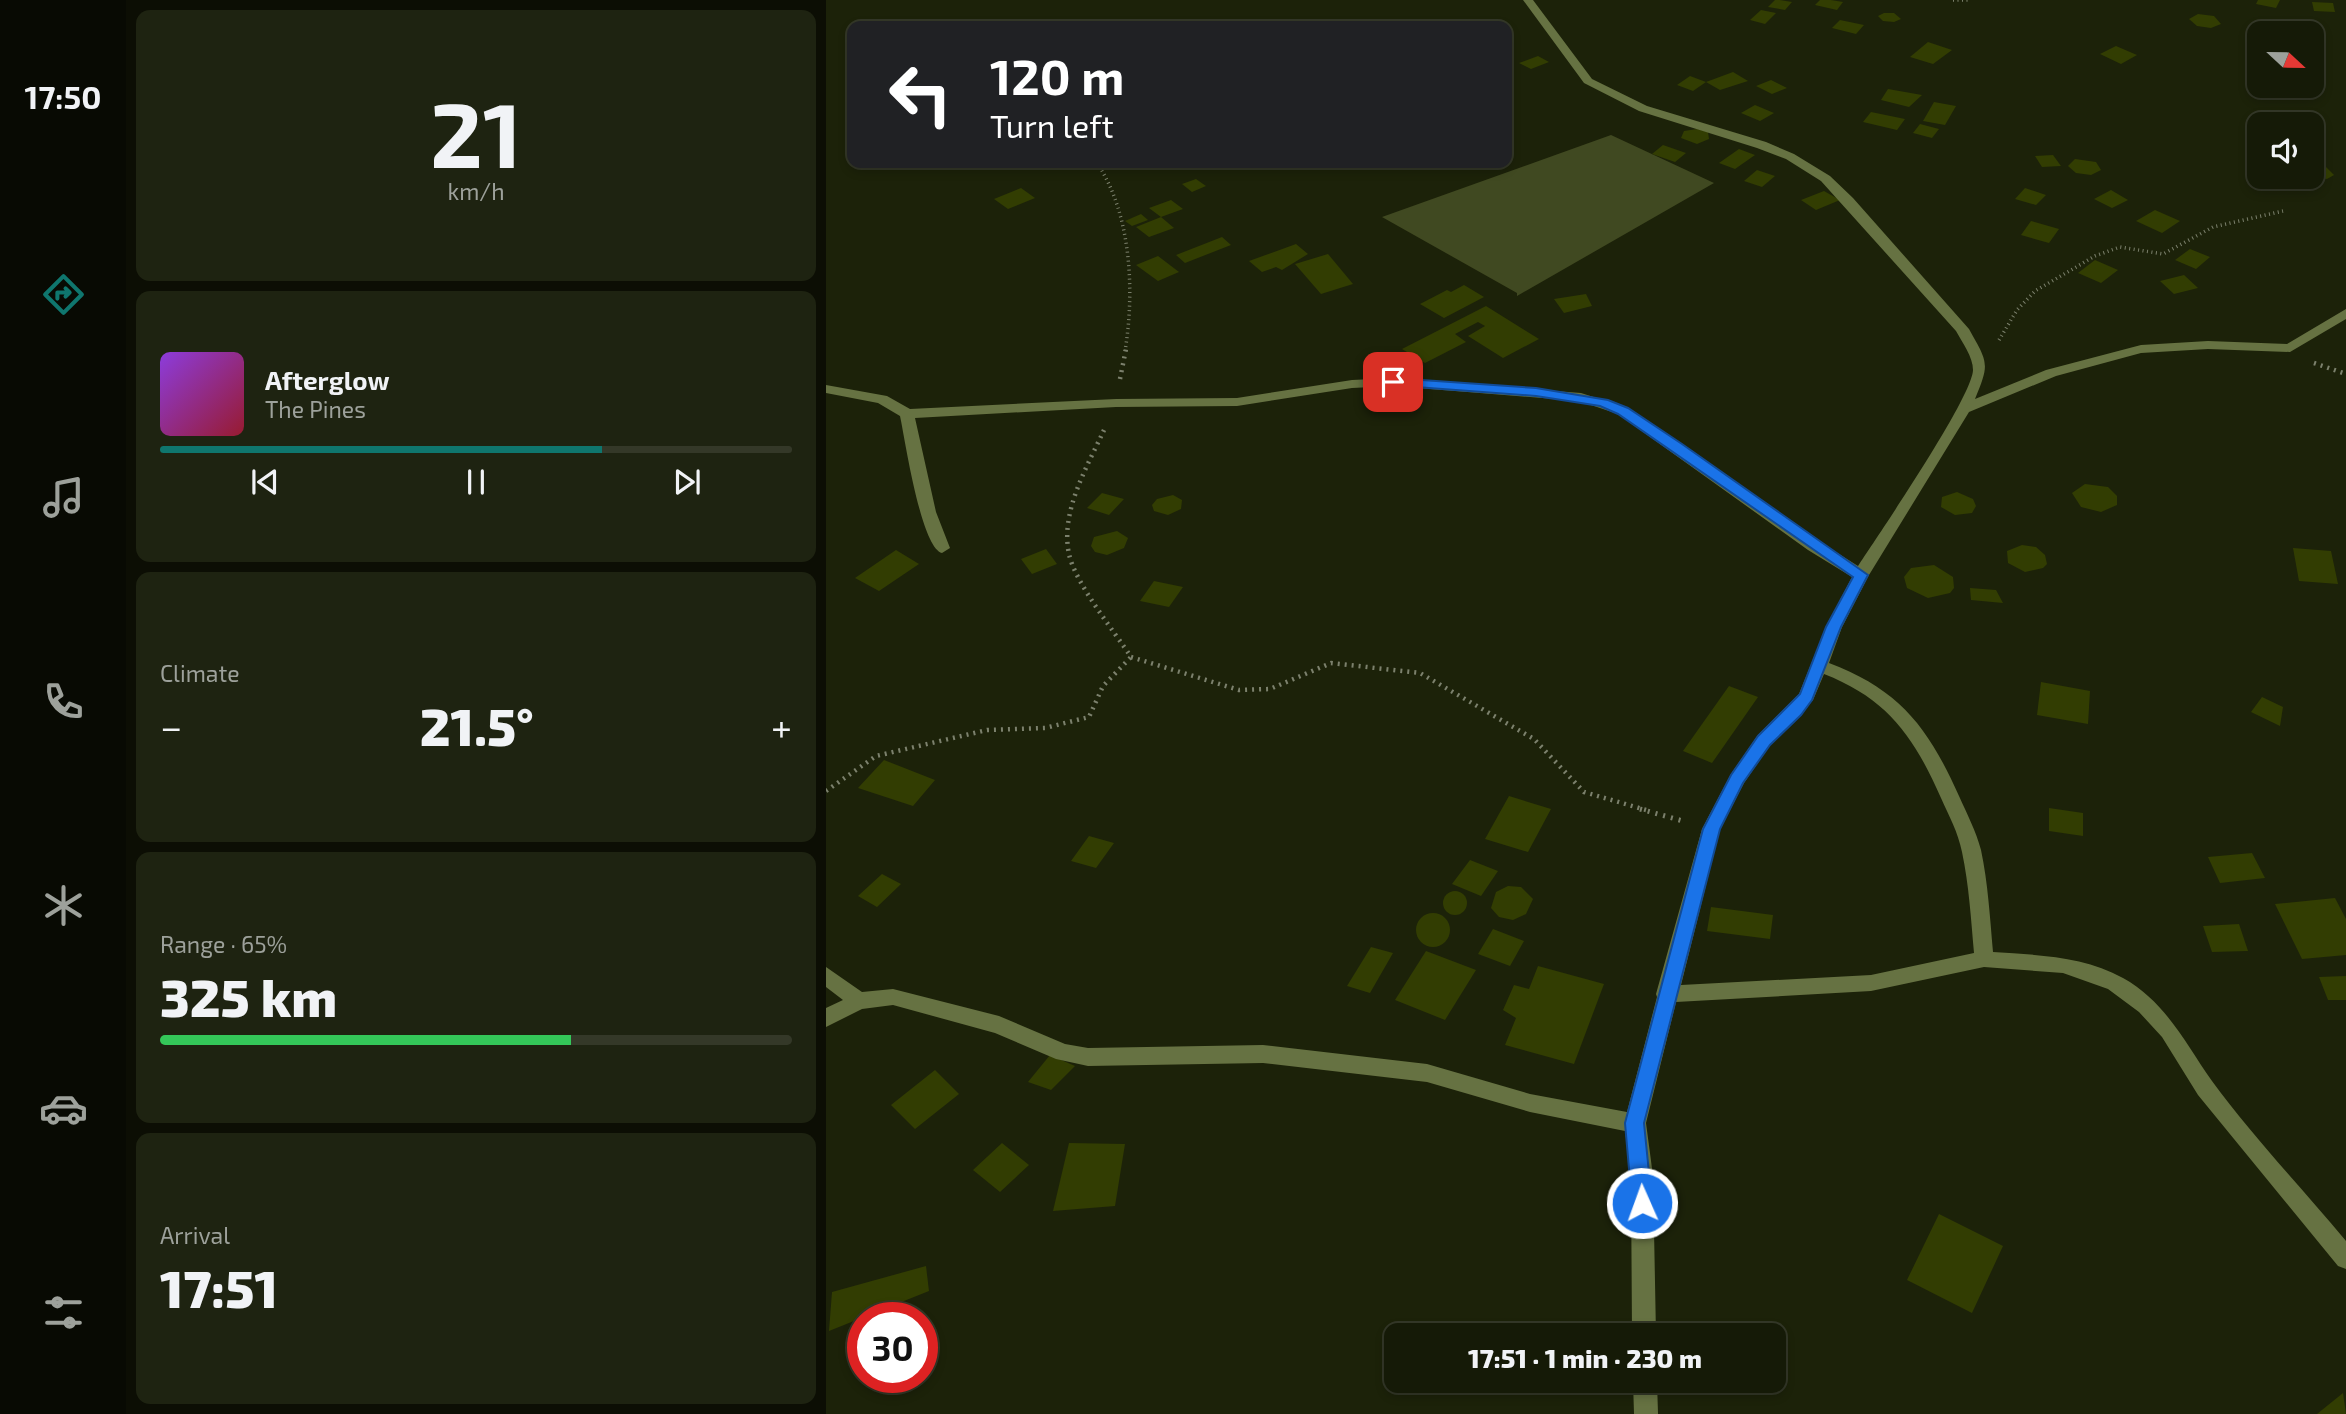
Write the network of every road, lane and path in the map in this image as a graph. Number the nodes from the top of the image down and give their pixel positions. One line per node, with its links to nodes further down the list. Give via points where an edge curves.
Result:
1 (1528, 0): 7 (street, via 1588,81 1600,90 1724,132 1816,172 1847,199 1962,329)
2 (1953, 0): 3 (path)
3 (1970, 0)
4 (1100, 168): 9 (path, via 1114,190 1124,249 1128,328)
5 (2283, 211): 7 (path, via 2213,227 2163,254 2120,247 2053,278 2017,310)
6 (2346, 313): 10 (street, via 2290,348 2208,345 2140,349 2051,373)
7 (1980, 371): 10 (street)
8 (826, 389): 11 (street, via 882,399)
9 (1116, 403): 11 (street); 13 (street, via 1237,402 1393,382 1581,397 1623,411); 14 (path, via 1075,502 1069,556)
10 (1964, 409): 13 (street)
11 (907, 414): 12 (street, via 928,512)
12 (942, 548)
13 (1861, 575): 15 (street)
14 (1131, 657): 16 (path, via 1103,686 1089,716 1045,728 987,730 876,756); 17 (path, via 1256,692 1284,685 1331,663 1420,673 1534,739 1584,792)
15 (1820, 666): 17 (street, via 1796,711 1764,740 1737,779); 18 (street, via 1853,677 1886,698 1919,732 1936,761 1967,835 1978,886)
16 (826, 791)
17 (1712, 829): 20 (street)
18 (1984, 959): 20 (street, via 1871,983); 24 (street, via 2063,965 2115,983 2146,1006 2169,1031 2206,1088)
19 (826, 975): 21 (street)
20 (1666, 994): 23 (street)
21 (859, 1001): 22 (street); 23 (street, via 893,997 999,1025 1063,1052 1088,1057 1263,1054 1414,1071 1530,1103)
22 (826, 1018)
23 (1635, 1123): 25 (street, via 1642,1176)
24 (2346, 1258)
25 (1644, 1323)
26 (1645, 1393): 27 (street)
27 (1646, 1414)

